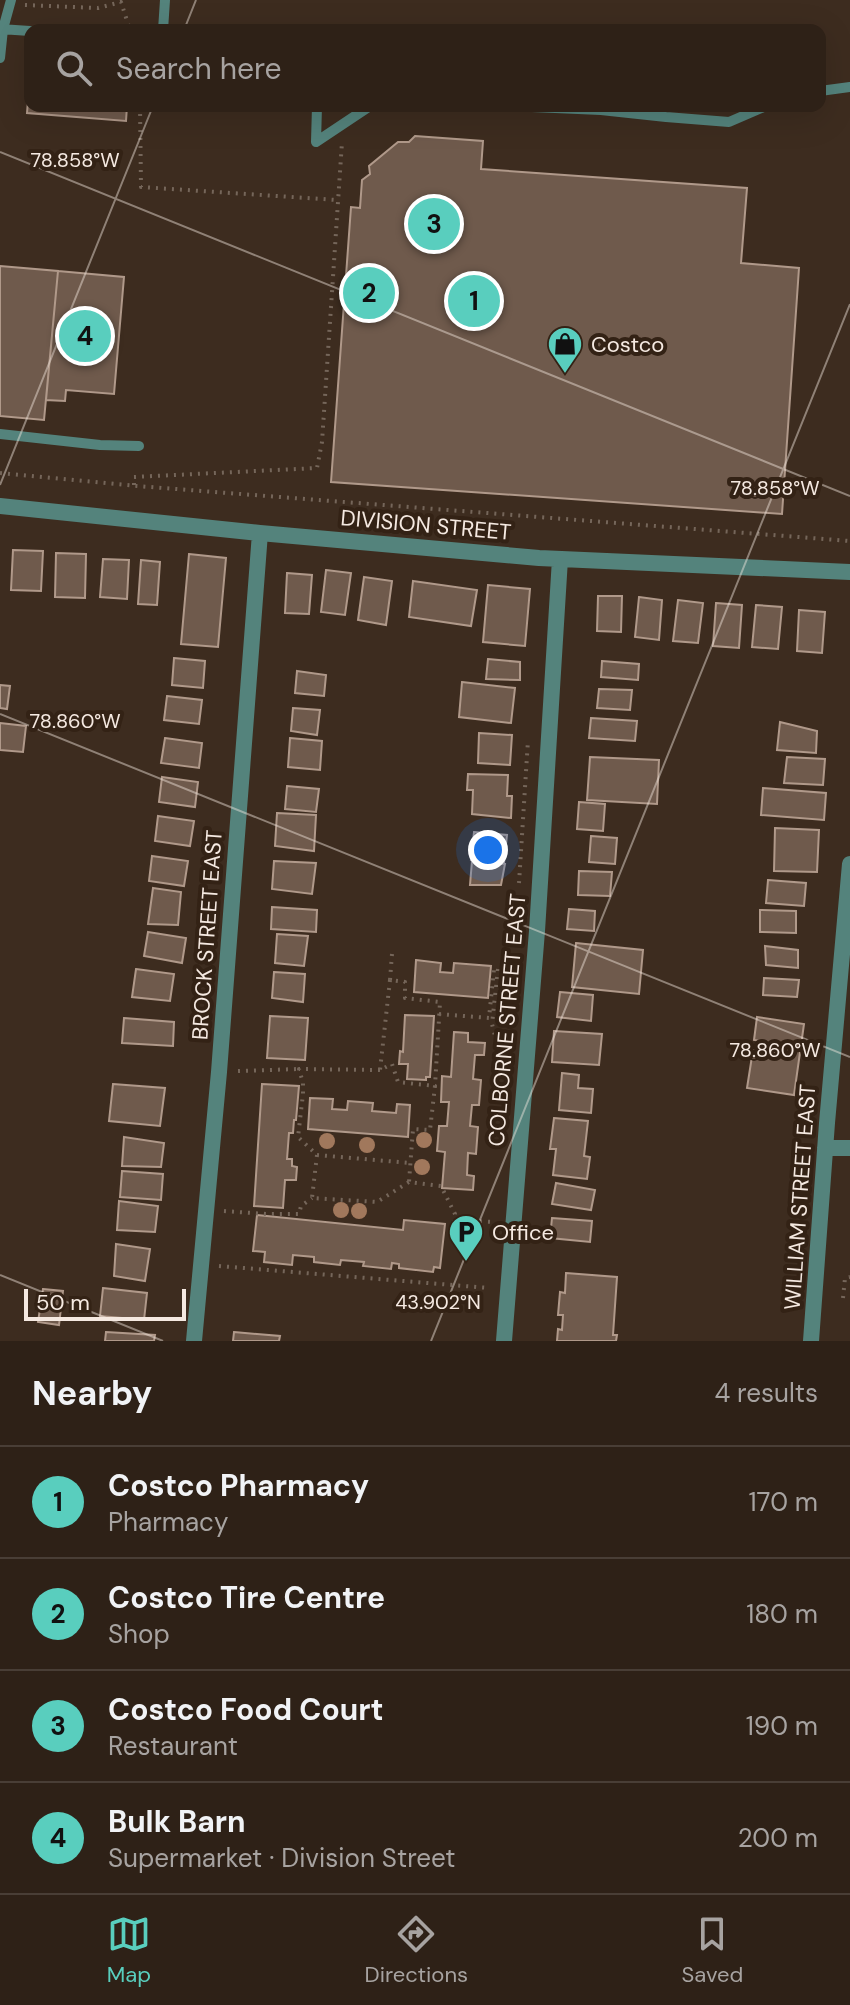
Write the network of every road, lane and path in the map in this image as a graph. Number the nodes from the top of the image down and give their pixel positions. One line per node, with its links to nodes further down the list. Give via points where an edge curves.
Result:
1 (165, 0): 4 (lane)
2 (10, 2): 3 (path, via 98,8 121,2); 5 (lane)
3 (128, 24)
4 (163, 24)
5 (1, 29): 6 (lane); 7 (lane)
6 (24, 31)
7 (0, 58)
8 (850, 87): 9 (lane)
9 (826, 90)
10 (140, 112): 16 (path, via 141,187)
11 (317, 112): 15 (lane, via 316,142)
12 (361, 112): 15 (lane)
13 (622, 112): 14 (lane, via 729,122)
14 (752, 112)
15 (343, 124): 16 (path)
16 (338, 200): 20 (path, via 317,468 134,477)
17 (0, 434): 18 (lane)
18 (139, 446)
19 (0, 473): 20 (path)
20 (134, 485): 23 (path)
21 (0, 506): 22 (street, DIVISION STREET)
22 (260, 533): 24 (street, DIVISION STREET); 35 (street, BROCK STREET EAST)
23 (850, 541)
24 (560, 559): 25 (street, DIVISION STREET); 51 (street, COLBORNE STREET EAST)
25 (850, 572)
26 (528, 740): 28 (path)
27 (850, 864): 37 (street, WILLIAM STREET EAST)
28 (519, 882)
29 (392, 954): 30 (path)
30 (390, 980): 31 (path, via 405,982 405,998 440,1002); 34 (path)
31 (439, 1014): 32 (path, via 489,1018 498,969 493,1030 498,1040); 36 (path)
32 (510, 1044)
33 (299, 1069): 34 (path); 35 (path); 39 (path, via 303,1094 298,1137)
34 (380, 1070): 36 (path, via 392,1064 398,1082)
35 (219, 1072): 47 (street, BROCK STREET EAST)
36 (435, 1086): 40 (path, via 430,1130 413,1129)
37 (825, 1148): 38 (street); 56 (street, WILLIAM STREET EAST)
38 (850, 1148)
39 (317, 1155): 40 (path); 42 (path)
40 (410, 1163): 41 (path)
41 (409, 1182): 42 (path, via 377,1202); 44 (path, via 441,1186 455,1214 453,1233 462,1234 463,1220)
42 (312, 1198): 43 (path, via 299,1214)
43 (241, 1212)
44 (472, 1221): 45 (path); 46 (path)
45 (495, 1222)
46 (476, 1245)
47 (200, 1265): 50 (path); 54 (street, BROCK STREET EAST)
48 (491, 1275): 50 (path)
49 (850, 1277): 53 (path, via 845,1278)
50 (490, 1288): 51 (path); 52 (path)
51 (508, 1288): 55 (street, COLBORNE STREET EAST)
52 (488, 1296)
53 (843, 1298)
54 (194, 1341)
55 (504, 1341)
56 (811, 1341)

